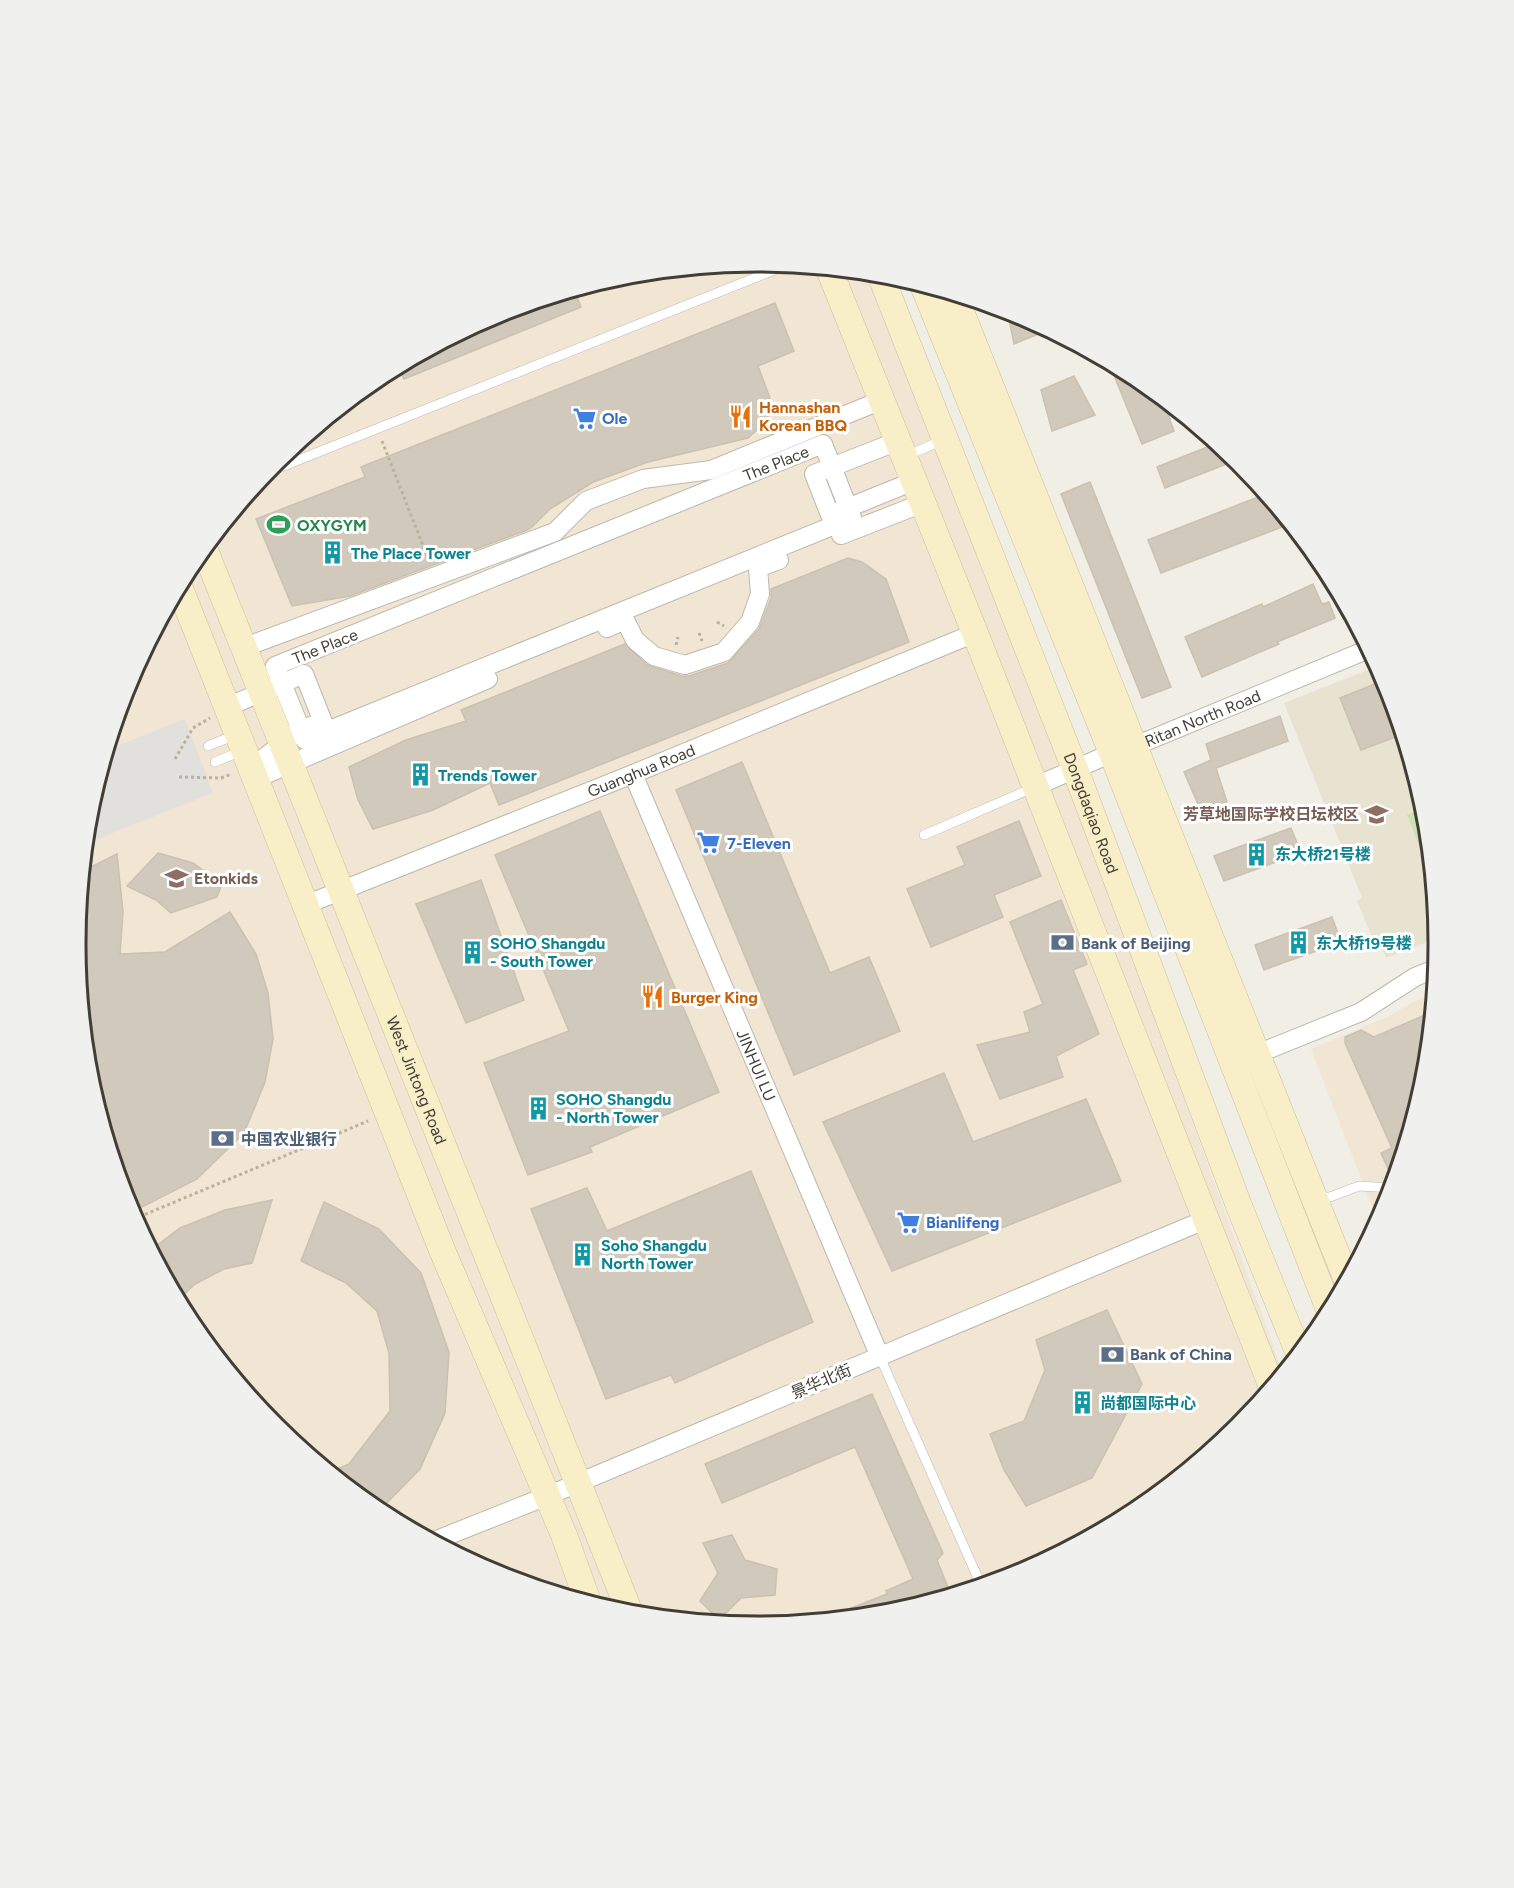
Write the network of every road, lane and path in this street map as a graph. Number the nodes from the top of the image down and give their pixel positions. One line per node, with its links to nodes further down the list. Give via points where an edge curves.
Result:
1 (768, 273): 7 (lane)
2 (832, 277): 6 (main road)
3 (884, 284): 8 (main road, Dongdaqiao Road)
4 (927, 294): 24 (main road)
5 (957, 303): 24 (main road)
6 (882, 400): 9 (main road); 15 (street, via 711,470 643,479 596,497 586,501 555,532)
7 (377, 429): 10 (lane); 15 (path)
8 (945, 439): 9 (lane); 28 (main road, Dongdaqiao Road)
9 (901, 449): 11 (street); 12 (main road)
10 (286, 465)
11 (832, 467): 13 (street, The Place); 20 (street, The Place, via 823,444 275,666)
12 (918, 492): 13 (street); 17 (main road); 23 (street, via 758,568 760,594 750,622 723,651 685,665 654,656 635,640 626,620)
13 (848, 508): 23 (street, via 852,518)
14 (209, 557): 20 (main road, West Jintong Road)
15 (435, 576): 18 (street)
16 (183, 596): 21 (main road)
17 (975, 633): 29 (street, Guanghua Road); 30 (main road)
18 (253, 644)
19 (1362, 653): 24 (street, Ritan North Road)
20 (272, 688): 21 (street); 23 (main road, West Jintong Road); 23 (street, via 304,674 323,722)
21 (227, 707): 25 (main road); 26 (path, via 193,728)
22 (208, 746): 25 (lane)
23 (291, 746): 25 (street); 32 (main road, West Jintong Road)
24 (1123, 749): 28 (street, Ritan North Road); 36 (main road); 44 (main road)
25 (247, 758): 27 (lane); 33 (main road)
26 (175, 759)
27 (215, 762)
28 (1076, 769): 30 (street, Ritan North Road); 35 (main road, Dongdaqiao Road)
29 (633, 774): 32 (street, Guanghua Road); 46 (street, JINHUI LU)
30 (1036, 786): 31 (lane); 37 (main road)
31 (924, 835)
32 (341, 891): 33 (street, Guanghua Road); 48 (main road, West Jintong Road)
33 (305, 905): 38 (main road)
34 (1427, 972): 36 (street, via 1361,1012)
35 (1176, 1039): 37 (main road); 45 (main road, Dongdaqiao Road)
36 (1257, 1054): 40 (main road)
37 (1159, 1099): 42 (main road)
38 (388, 1113): 41 (path); 49 (main road)
39 (1382, 1187): 40 (lane, via 1359,1186 1330,1197)
40 (1314, 1197): 43 (main road)
41 (143, 1215)
42 (1207, 1219): 46 (street, 景华北街); 47 (main road)
43 (1344, 1271)
44 (1326, 1300)
45 (1295, 1345)
46 (880, 1357): 48 (street, 景华北街); 51 (lane)
47 (1269, 1379)
48 (578, 1483): 49 (street, 景华北街); 53 (main road, West Jintong Road)
49 (547, 1496): 50 (street, 景华北街); 52 (main road)
50 (443, 1537)
51 (978, 1578)
52 (585, 1593)
53 (626, 1603)

